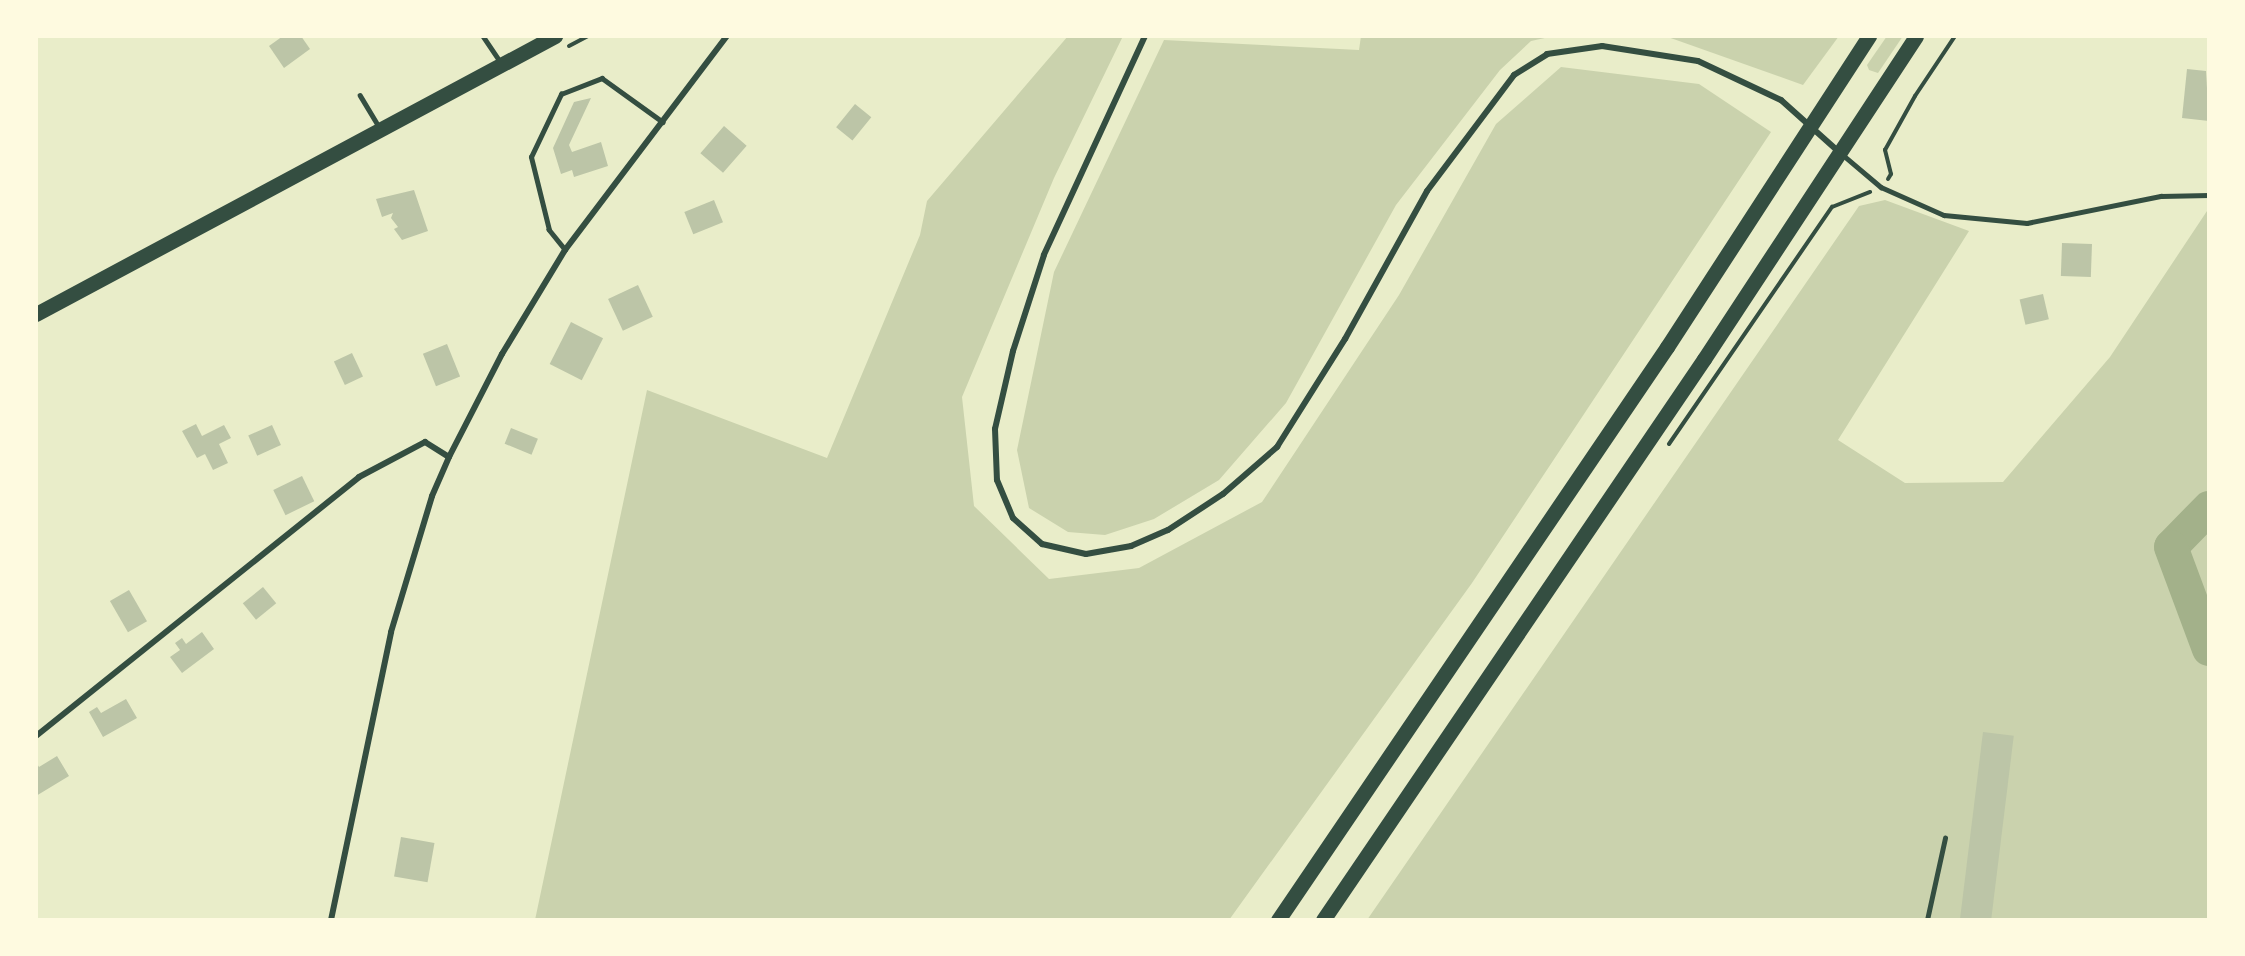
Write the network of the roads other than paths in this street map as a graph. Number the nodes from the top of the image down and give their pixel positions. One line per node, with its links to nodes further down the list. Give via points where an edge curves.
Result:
1 (483, 36): 7 (lane)
2 (555, 36): 7 (main road)
3 (727, 36): 9 (street)
4 (1145, 36): 10 (street, via 1044,255 1013,351 995,429 997,480 1013,518 1042,544 1086,554 1131,546 1168,530 1223,494 1277,447 1346,339 1427,191 1514,75 1547,54 1602,46 1698,61 1781,100)
5 (1869, 36): 10 (main road)
6 (1916, 36): 12 (main road)
7 (502, 64): 11 (main road)
8 (360, 95): 11 (lane)
9 (663, 122): 14 (street); 14 (lane, via 602,78 561,94 531,157 549,230)
10 (1812, 125): 12 (street); 20 (main road, via 1667,347)
11 (381, 129): 15 (main road)
12 (1840, 152): 13 (lane, via 1881,187 1944,215 2027,224 2161,196); 21 (main road)
13 (2209, 195)
14 (565, 250): 16 (street, via 502,354)
15 (36, 314)
16 (449, 457): 17 (street, via 425,442 359,477); 19 (street, via 432,496 392,632)
17 (36, 736)
18 (1945, 838): 22 (lane)
19 (331, 920)
20 (1278, 920)
21 (1323, 920)
22 (1927, 920)

